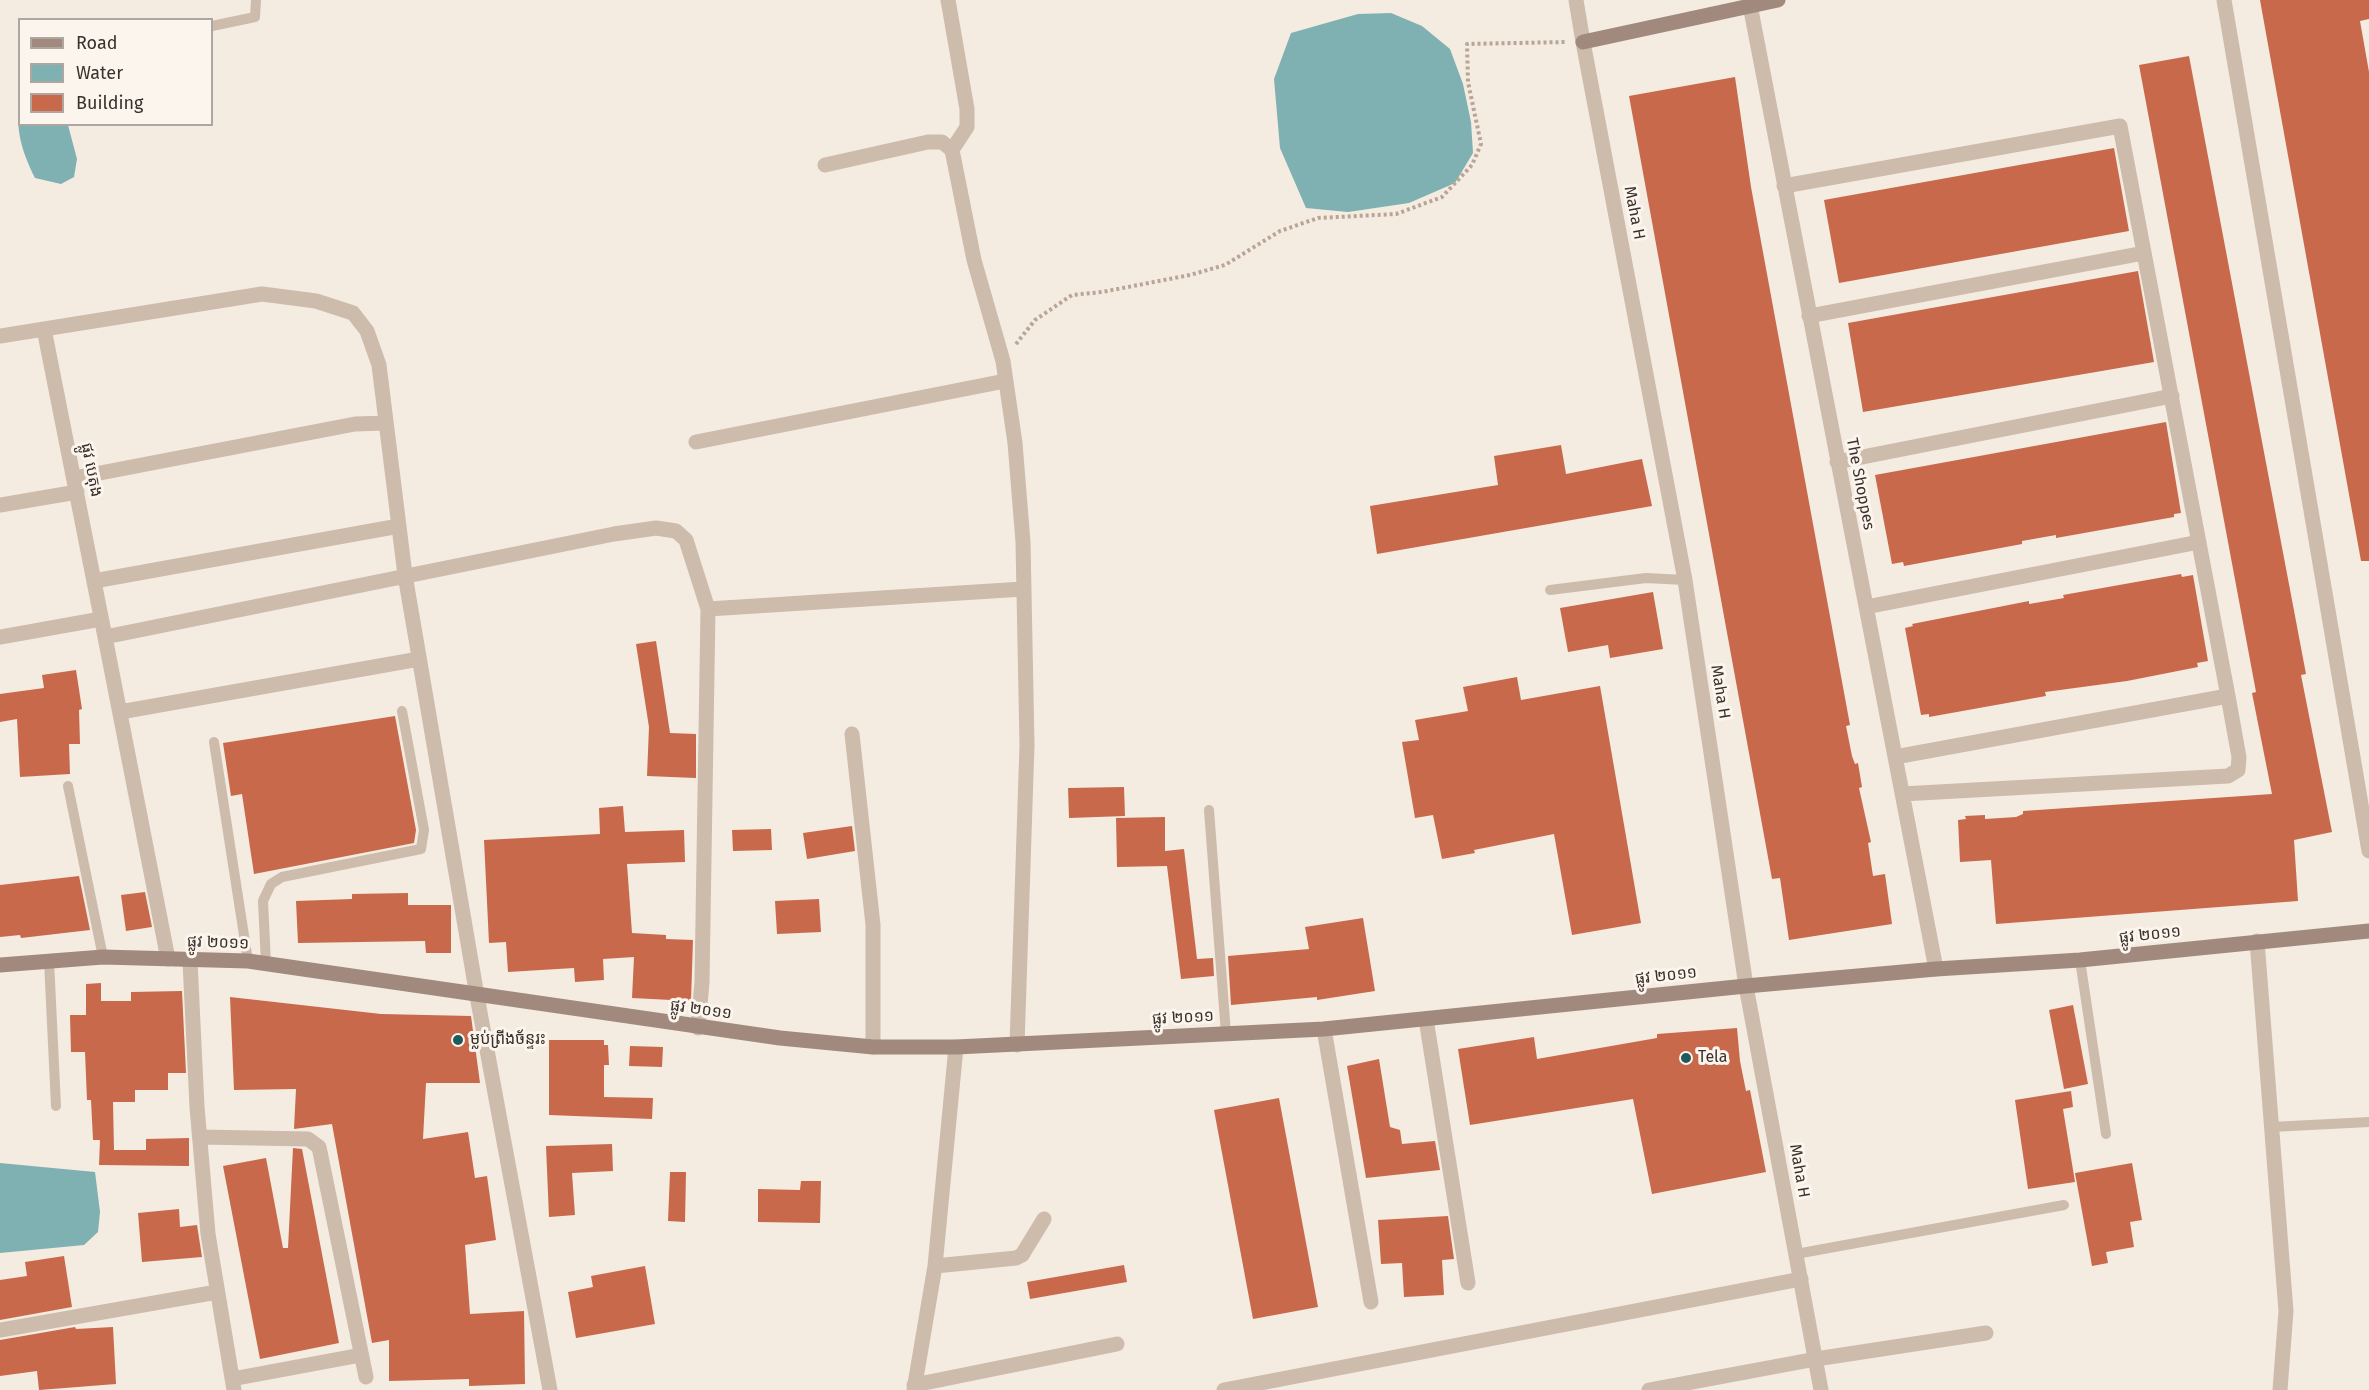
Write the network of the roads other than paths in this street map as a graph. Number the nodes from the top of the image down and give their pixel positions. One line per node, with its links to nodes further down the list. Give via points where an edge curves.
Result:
1 (256, 0): 7 (lane, via 255,17)
2 (948, 0): 9 (street, via 967,109 967,127)
3 (1576, 0): 8 (street, Maha H)
4 (1778, 0): 6 (main road)
5 (2224, 0): 45 (street)
6 (1750, 5): 8 (main road); 11 (street, The Shoppes)
7 (213, 26)
8 (1583, 42): 26 (street, Maha H)
9 (952, 150): 10 (street, via 942,142 928,142); 16 (street, via 974,260 1003,361)
10 (825, 165)
11 (1784, 186): 12 (street, via 2120,126); 13 (street, The Shoppes)
12 (2145, 253): 13 (street); 17 (street)
13 (1809, 316): 20 (street, The Shoppes)
14 (44, 328): 15 (street); 18 (street, via 262,294 316,301 353,313 367,331 379,365); 21 (street, ផ្លូវ បេតុង)
15 (0, 336)
16 (1005, 381): 19 (street); 28 (street, via 1020,497)
17 (2172, 396): 20 (street); 24 (street)
18 (386, 423): 21 (street, via 355,424); 23 (street)
19 (696, 442)
20 (1838, 462): 30 (street, The Shoppes)
21 (75, 485): 22 (street); 27 (street, ផ្លូវ បេតុង)
22 (0, 505)
23 (399, 526): 25 (street); 27 (street)
24 (2199, 542): 30 (street); 36 (street)
25 (405, 575): 31 (street, via 656,528 676,531 686,540); 34 (street); 35 (street)
26 (1685, 580): 29 (lane, via 1646,578); 57 (street, Maha H)
27 (94, 581): 32 (street, ផ្លូវ បេតុង)
28 (1023, 590): 31 (street); 63 (street, via 1027,745)
29 (1550, 590)
30 (1866, 607): 41 (street, The Shoppes)
31 (708, 609): 60 (street)
32 (101, 619): 33 (street); 34 (street, ផ្លូវ បេតុង)
33 (0, 637)
34 (105, 637): 38 (street, ផ្លូវ បេតុង)
35 (420, 659): 38 (street); 58 (street)
36 (2228, 696): 41 (street); 43 (street, via 2239,757 2238,770 2228,776)
37 (402, 711): 54 (lane, via 424,830 421,849 282,877 271,884 263,901)
38 (120, 712): 49 (street, ផ្លូវ បេតុង)
39 (852, 734): 64 (street, via 873,926)
40 (214, 742): 53 (lane)
41 (1895, 757): 43 (street, The Shoppes)
42 (68, 786): 48 (lane)
43 (1902, 794): 56 (street, The Shoppes)
44 (1209, 810): 62 (lane)
45 (2369, 851)
46 (2369, 931): 47 (main road, ផ្លូវ ២០១១)
47 (2257, 941): 50 (main road, ផ្លូវ ២០១១); 68 (street)
48 (103, 957): 49 (main road, ផ្លូវ ២០១១); 51 (main road, ផ្លូវ ២០១១)
49 (168, 959): 52 (main road, ផ្លូវ ២០១១)
50 (2080, 960): 56 (main road, ផ្លូវ ២០១១); 69 (lane)
51 (49, 961): 55 (main road, ផ្លូវ ២០១១); 66 (lane)
52 (190, 961): 53 (main road, ផ្លូវ ២០១១); 70 (street)
53 (248, 962): 54 (main road, ផ្លូវ ២០១១)
54 (266, 964): 58 (main road, ផ្លូវ ២០១១)
55 (0, 965)
56 (1936, 969): 57 (main road, ផ្លូវ ២០១១)
57 (1746, 986): 59 (main road, ផ្លូវ ២០១១); 73 (street, Maha H)
58 (477, 996): 60 (main road, ផ្លូវ ២០១១); 87 (street)
59 (1426, 1019): 61 (main road, ផ្លូវ ២០១១); 76 (street)
60 (698, 1028): 64 (main road, ផ្លូវ ២០១១)
61 (1324, 1029): 62 (main road, ផ្លូវ ២០១១); 78 (street)
62 (1226, 1034): 63 (main road, ផ្លូវ ២០១១)
63 (1017, 1045): 65 (main road, ផ្លូវ ២០១១)
64 (873, 1047): 65 (main road, ផ្លូវ ២០១១)
65 (956, 1047): 74 (street)
66 (56, 1106)
67 (2369, 1122): 68 (lane)
68 (2271, 1127): 91 (street, via 2286,1311)
69 (2106, 1134)
70 (200, 1137): 77 (street); 82 (street, via 308,1139 319,1148)
71 (2064, 1205): 73 (lane)
72 (1044, 1219): 74 (street, via 1022,1255 1016,1258)
73 (1796, 1254): 75 (street, Maha H)
74 (935, 1266): 86 (street)
75 (1801, 1280): 83 (street, Maha H); 88 (street)
76 (1468, 1283)
77 (217, 1292): 79 (street); 85 (street)
78 (1371, 1302)
79 (0, 1330)
80 (1986, 1334): 83 (street)
81 (1117, 1344): 86 (street)
82 (361, 1355): 84 (street); 85 (street)
83 (1815, 1359): 89 (street); 90 (street, Maha H)
84 (366, 1377)
85 (233, 1384)
86 (914, 1387)
87 (549, 1390)
88 (1224, 1390)
89 (1650, 1390)
90 (1821, 1390)
91 (2280, 1390)

